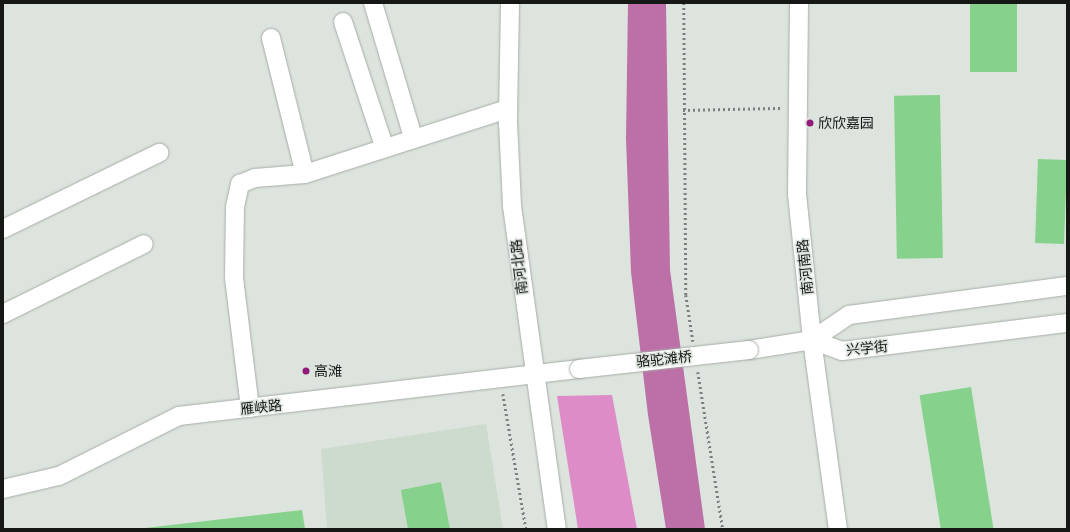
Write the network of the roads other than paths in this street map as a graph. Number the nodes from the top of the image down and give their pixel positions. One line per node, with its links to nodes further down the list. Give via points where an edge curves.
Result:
1 (374, 3): 7 (street)
2 (510, 3): 6 (street, 南河北路)
3 (799, 3): 16 (street, 南河南路, via 797,194)
4 (343, 22): 8 (street)
5 (271, 38): 10 (street)
6 (508, 108): 7 (street); 17 (street, 南河北路, via 512,206)
7 (413, 137): 8 (street)
8 (384, 146): 10 (street)
9 (158, 153): 11 (street)
10 (305, 174): 18 (street, via 255,178 240,184 235,207 234,276)
11 (3, 229)
12 (144, 244): 14 (street)
13 (1067, 286): 16 (street, 兴学街, via 849,316)
14 (3, 314)
15 (1067, 322): 16 (street, 兴学街, via 842,351)
16 (812, 340): 17 (street, 骆驼滩桥, bridge); 21 (street, 南河南路)
17 (534, 376): 18 (street, 雁峡路); 20 (street, 南河北路)
18 (250, 408): 19 (street, 雁峡路, via 179,416 59,476)
19 (3, 489)
20 (557, 529)
21 (838, 529)

